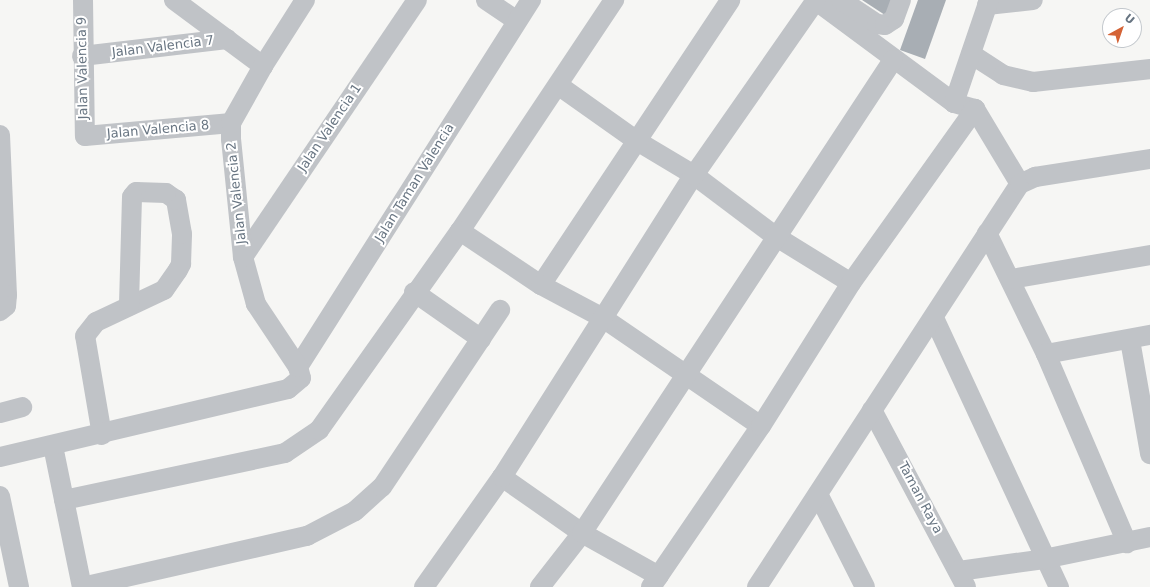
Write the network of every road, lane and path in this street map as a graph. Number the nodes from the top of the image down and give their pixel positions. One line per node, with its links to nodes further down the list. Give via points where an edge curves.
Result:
1 (83, 0): 17 (street, Jalan Valencia 9)
2 (174, 0): 15 (street, Jalan Valencia 7)
3 (305, 0): 19 (street, Jalan Valencia 2)
4 (417, 0): 35 (street, Jalan Valencia 1)
5 (486, 0): 14 (street)
6 (531, 0): 14 (street, Jalan Taman Valencia)
7 (614, 0): 21 (street)
8 (730, 0): 27 (street)
9 (815, 0): 18 (street); 29 (street)
10 (841, 0): 11 (street, via 877,24 885,25 894,19)
11 (901, 0)
12 (1034, 0): 13 (street)
13 (988, 2): 16 (street)
14 (517, 21): 49 (street, Jalan Taman Valencia)
15 (227, 39): 17 (street, Jalan Valencia 7); 19 (street)
16 (971, 54): 20 (street, via 1003,75 1033,82); 22 (street)
17 (82, 56): 26 (street, Jalan Valencia 9)
18 (893, 60): 22 (street); 33 (street)
19 (263, 66): 24 (street, Jalan Valencia 2)
20 (1150, 69)
21 (558, 86): 27 (street); 31 (street)
22 (954, 103): 23 (street)
23 (975, 109): 30 (street); 37 (street)
24 (231, 123): 26 (street, Jalan Valencia 8); 35 (street, Jalan Valencia 2, via 233,182)
25 (0, 135): 42 (street, via 7,295 6,306)
26 (85, 136)
27 (637, 141): 29 (street); 38 (street)
28 (1150, 159): 30 (street, via 1035,177)
29 (694, 175): 33 (street); 43 (street)
30 (1020, 184): 32 (street)
31 (460, 231): 38 (street); 39 (street, via 425,284)
32 (987, 233): 36 (street); 44 (street)
33 (775, 236): 37 (street); 50 (street)
34 (1150, 255): 36 (street)
35 (243, 257): 49 (street, Jalan Valencia 2, via 256,304)
36 (1011, 279): 48 (street)
37 (851, 283): 54 (street)
38 (541, 285): 43 (street)
39 (414, 292): 46 (street); 62 (street, via 319,430 285,453)
40 (129, 306): 40 (street, via 164,290 181,264 182,234 176,200 166,193 136,192 132,197); 55 (street, via 96,322 85,336)
41 (500, 310): 46 (street)
42 (0, 311)
43 (603, 318): 50 (street); 59 (street)
44 (934, 318): 52 (street); 66 (street)
45 (1150, 335): 47 (street)
46 (481, 339): 71 (street, via 382,488 355,511 307,536)
47 (1130, 340): 48 (street); 57 (street)
48 (1046, 354): 65 (street)
49 (298, 367): 55 (street, via 301,378 288,389)
50 (685, 376): 54 (street); 63 (street)
51 (22, 407): 53 (street)
52 (872, 410): 60 (street); 67 (street, Taman Raya)
53 (0, 413)
54 (761, 426): 68 (street)
55 (102, 435): 56 (street)
56 (53, 446): 58 (street); 62 (street)
57 (1150, 454)
58 (0, 457)
59 (502, 477): 63 (street); 72 (street)
60 (818, 494): 69 (street); 74 (street)
61 (0, 496): 70 (street)
62 (64, 500): 71 (street)
63 (582, 533): 68 (street); 73 (street)
64 (1150, 537): 65 (street)
65 (1127, 543): 66 (street)
66 (1044, 559): 67 (street); 75 (street)
67 (962, 579)
68 (655, 582)
69 (762, 584)
70 (19, 587)
71 (82, 587)
72 (424, 587)
73 (540, 587)
74 (865, 587)
75 (1059, 587)

